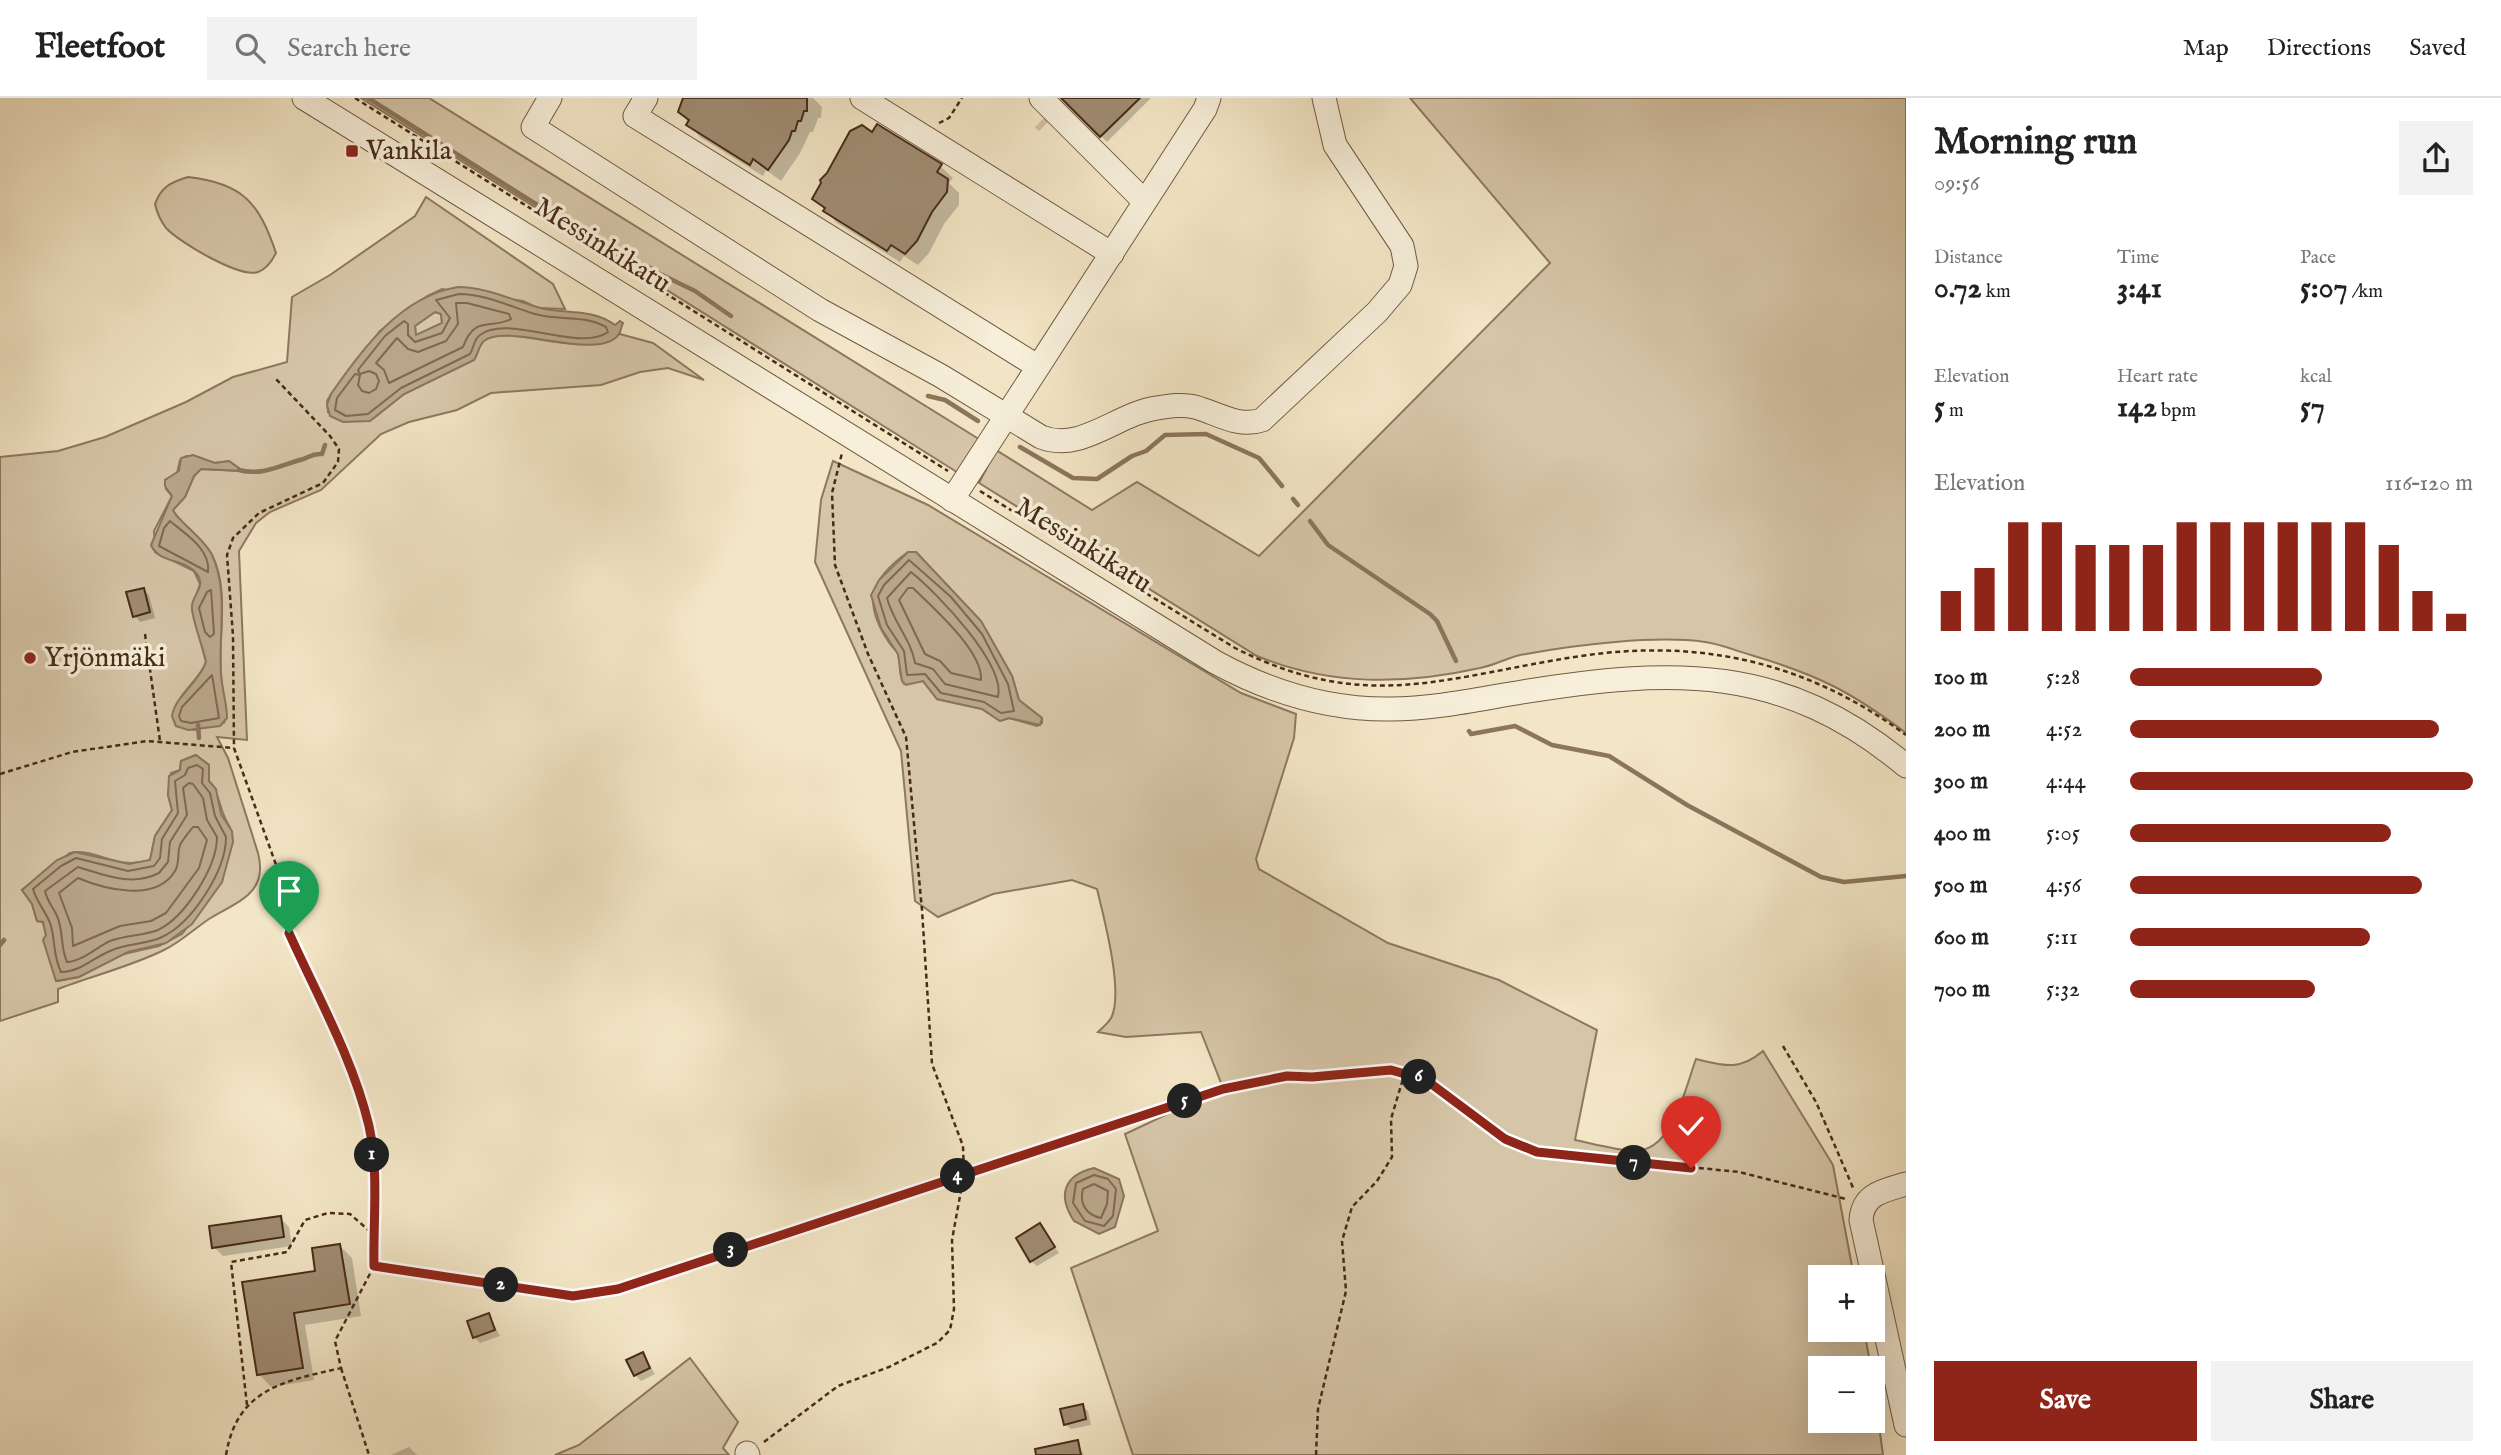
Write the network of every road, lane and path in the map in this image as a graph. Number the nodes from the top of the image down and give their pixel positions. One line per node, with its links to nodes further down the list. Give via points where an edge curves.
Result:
1 (304, 98): 17 (street, Messinkikatu)
2 (355, 98): 18 (path)
3 (550, 98): 16 (street, via 533,127 820,310)
4 (646, 98): 14 (street, via 635,116)
5 (862, 98): 13 (street)
6 (961, 98): 10 (path, via 949,118 941,124)
7 (1041, 98): 12 (street)
8 (1209, 98): 12 (street)
9 (1324, 98): 16 (street, via 1335,145 1402,246 1405,258 1405,274 1377,312 1272,413 1252,423 1176,405 1133,414 1087,436 1059,442)
10 (932, 122)
11 (1047, 124): 12 (street)
12 (1140, 206): 13 (street)
13 (1112, 254): 14 (street)
14 (1037, 366): 16 (street)
15 (275, 378): 22 (path, via 330,436 339,449 338,462 323,484 259,513 233,538 227,555)
16 (1006, 416): 18 (street)
17 (847, 434): 18 (street, Messinkikatu); 27 (path, via 832,493 835,565 905,737 932,1064 963,1146)
18 (958, 490): 20 (path, via 1234,648 1312,678 1358,686 1407,686 1581,656 1675,650 1744,659 1806,677 1871,710); 23 (street, Messinkikatu, via 1215,662 1289,695 1390,709 1431,707 1597,680 1655,676 1723,680 1774,691 1837,716)
19 (145, 634): 21 (path)
20 (1906, 735)
21 (160, 743): 22 (path); 24 (path, via 72,752)
22 (234, 748): 30 (path, via 284,887 289,933 349,1066 369,1127 376,1195)
23 (1906, 766)
24 (0, 774)
25 (1783, 1046): 29 (path, via 1816,1102 1849,1183)
26 (1405, 1072): 27 (path, via 1287,1076 1223,1089); 29 (path, via 1426,1080 1505,1139 1537,1152 1739,1172); 38 (path, via 1391,1119 1392,1157 1352,1207 1342,1241 1346,1291 1318,1409)
27 (964, 1174): 31 (path, via 618,1289 573,1296); 35 (path, via 952,1240 954,1309 950,1330 937,1343 889,1367 838,1386)
28 (1906, 1184): 29 (street, via 1880,1192)
29 (1864, 1204): 34 (street, via 1863,1227)
30 (374, 1235): 31 (path); 33 (path, via 350,1214 328,1213 305,1220 287,1252 231,1262)
31 (374, 1266): 32 (path, via 335,1341)
32 (341, 1367): 33 (path, via 291,1380 251,1398); 37 (path)
33 (247, 1405): 36 (path)
34 (1906, 1425)
35 (747, 1454)
36 (226, 1455)
37 (369, 1455)
38 (1316, 1455)

